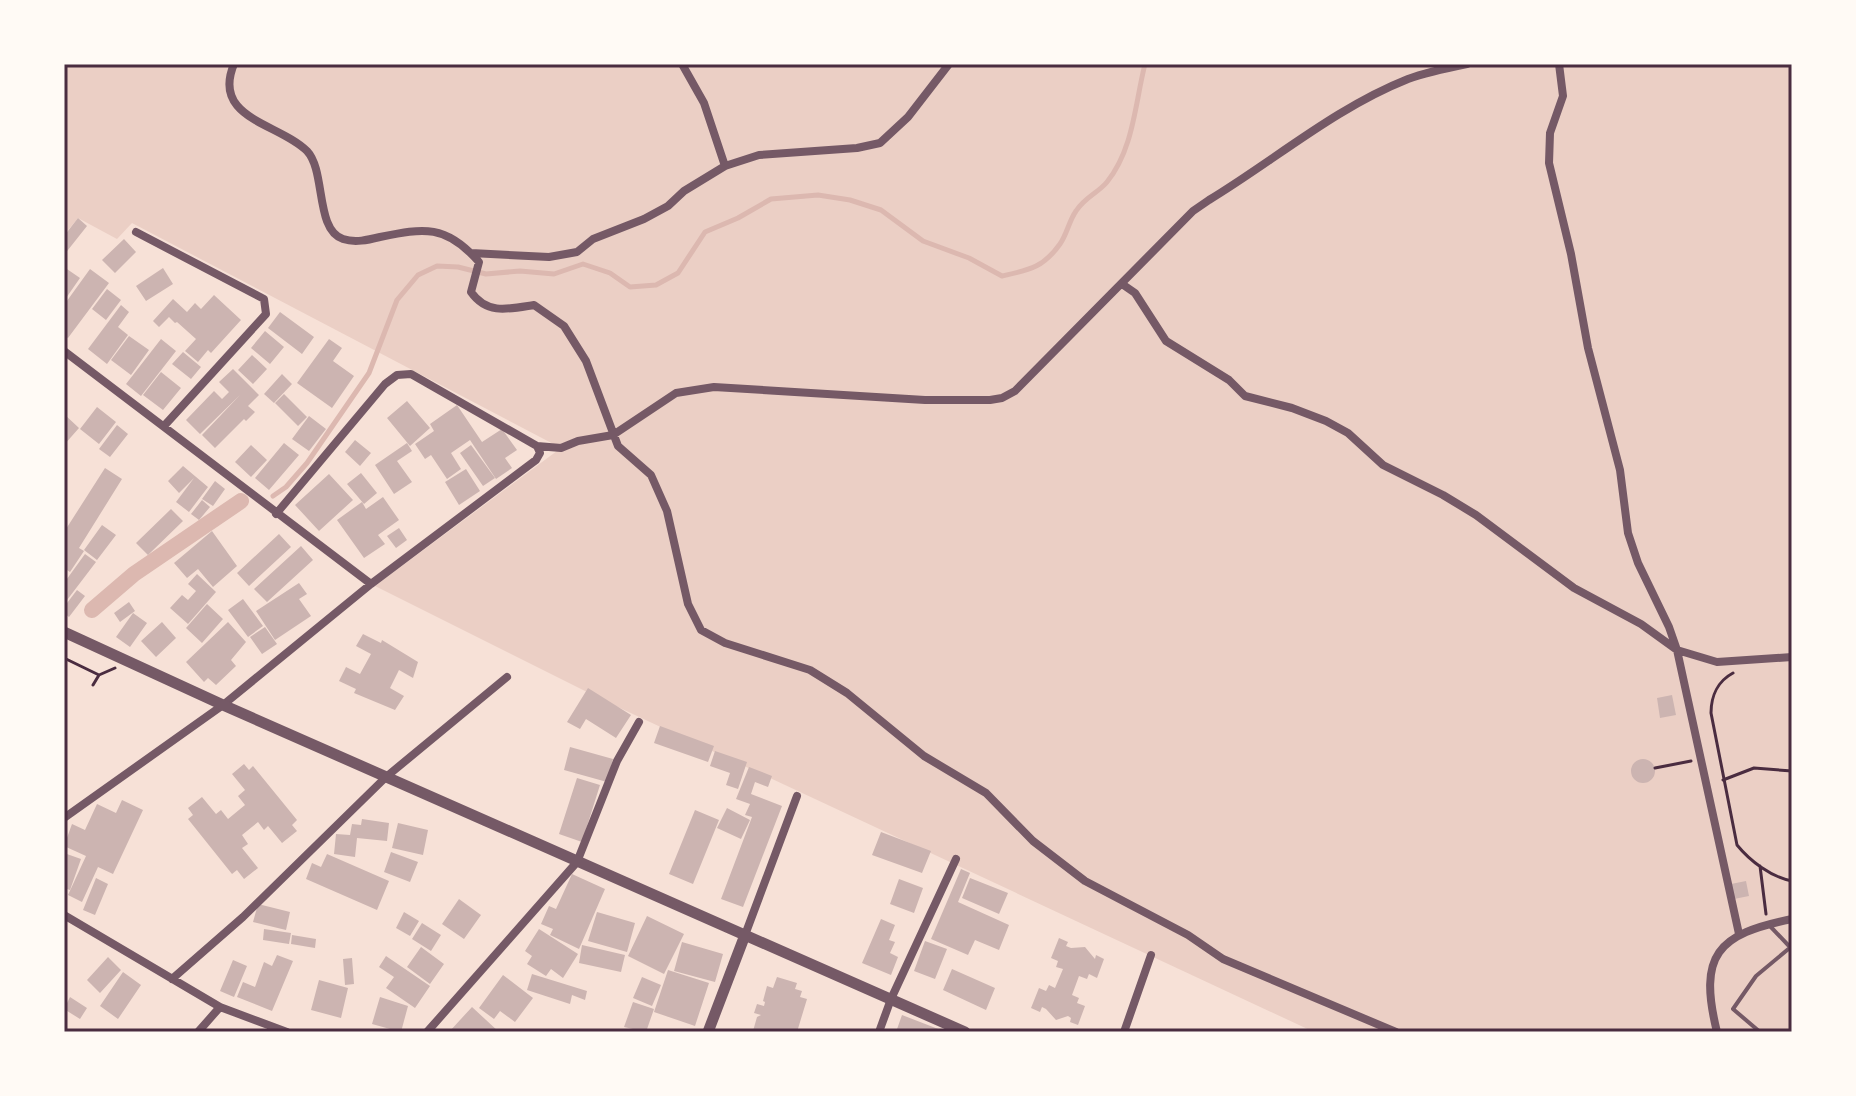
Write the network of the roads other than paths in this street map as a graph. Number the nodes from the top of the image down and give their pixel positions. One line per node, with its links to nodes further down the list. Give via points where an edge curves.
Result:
1 (234, 64): 8 (street, via 229,93 234,103 311,156 326,220 336,235 362,241 420,229 441,232)
2 (682, 64): 6 (street, via 704,103)
3 (949, 64): 6 (street, via 880,143 759,155)
4 (1467, 64): 9 (street, via 1410,78 1321,125 1193,211)
5 (1559, 64): 18 (street, via 1563,96 1550,133 1549,163 1620,470 1628,533)
6 (725, 166): 8 (street, via 668,206 593,239 577,252 549,257)
7 (136, 232): 12 (street, via 264,299 267,307)
8 (471, 253): 13 (street, via 479,262 471,292 477,301 497,311 534,305 564,326 586,361)
9 (1122, 284): 13 (street, via 1002,398 925,400 689,389 665,398); 18 (street, via 1135,293 1166,341 1245,396 1292,408 1348,433 1383,465 1476,515 1574,588)
10 (67, 354): 11 (street); 12 (street)
11 (64, 365)
12 (164, 426): 15 (street)
13 (613, 435): 14 (street, via 561,448); 45 (street, via 651,475 667,511 688,604 701,630 810,670 847,693 924,756 986,793 1033,841 1085,881 1223,959)
14 (537, 446): 15 (street, via 411,374 397,375); 16 (street, via 536,460)
15 (276, 514): 16 (street)
16 (371, 584): 21 (street)
17 (64, 632): 21 (street)
18 (1677, 650): 19 (street, via 1717,662); 31 (street)
19 (1792, 657)
20 (507, 677): 23 (street)
21 (223, 705): 23 (street); 25 (street)
22 (639, 722): 27 (street, via 617,761)
23 (386, 777): 27 (street); 35 (street)
24 (797, 796): 32 (street)
25 (64, 818)
26 (956, 859): 36 (street)
27 (577, 862): 32 (street); 40 (street)
28 (64, 915): 35 (street)
29 (1792, 919): 30 (street)
30 (1767, 924): 31 (street); 33 (lane)
31 (1739, 934): 46 (street, via 1727,941 1710,977)
32 (745, 935): 36 (street); 41 (street)
33 (1791, 946): 47 (lane, via 1756,976 1733,1009)
34 (1151, 955): 44 (street)
35 (172, 979): 37 (street)
36 (891, 999): 42 (street); 43 (street)
37 (220, 1007): 38 (street); 39 (street)
38 (198, 1032)
39 (287, 1032)
40 (427, 1032)
41 (708, 1032)
42 (879, 1032)
43 (965, 1032)
44 (1124, 1032)
45 (1396, 1032)
46 (1717, 1032)
47 (1760, 1032)

